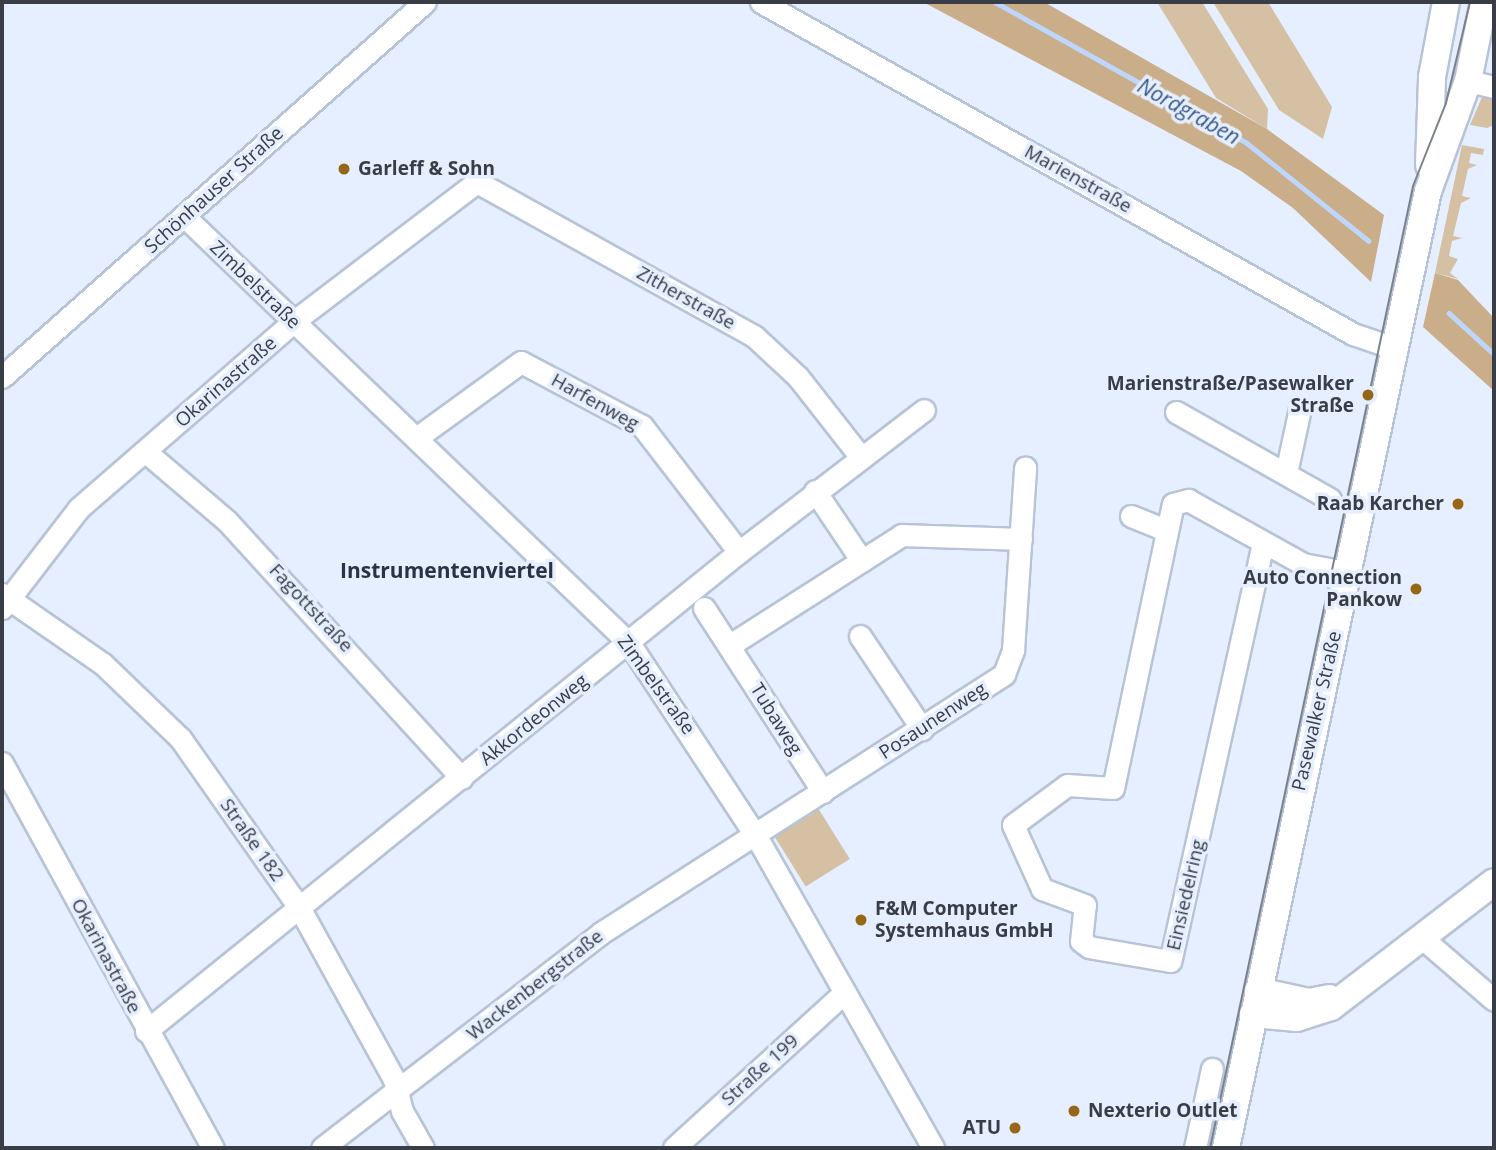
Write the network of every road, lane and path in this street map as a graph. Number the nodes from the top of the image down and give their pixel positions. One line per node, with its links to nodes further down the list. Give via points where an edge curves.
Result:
1 (425, 2): 10 (street, Schönhauser Straße)
2 (761, 2): 12 (street, Marienstraße, via 1353,334)
3 (1446, 2): 5 (main road, Pasewalker Straße)
4 (1484, 2): 6 (main road, Pasewalker Straße)
5 (1432, 77): 6 (main road); 9 (main road, Pasewalker Straße)
6 (1468, 81): 7 (street); 9 (main road, Pasewalker Straße)
7 (1494, 87)
8 (477, 182): 11 (street, Okarinastraße); 19 (street, Zitherstraße, via 754,336 798,377)
9 (1428, 191): 12 (main road, Pasewalker Straße)
10 (184, 216): 11 (street, Zimbelstraße); 13 (street, Schönhauser Straße)
11 (293, 323): 17 (street, Zimbelstraße); 18 (street, Okarinastraße)
12 (1397, 349): 30 (main road, Pasewalker Straße)
13 (2, 377)
14 (1300, 408): 21 (street)
15 (924, 410): 19 (street, Akkordeonweg)
16 (1176, 412): 21 (street)
17 (419, 436): 28 (street, Harfenweg, via 522,362 642,426); 34 (street, Zimbelstraße)
18 (146, 452): 31 (street, Okarinastraße, via 79,508); 38 (street, Fagottstraße, via 228,520)
19 (860, 456): 22 (street, Akkordeonweg)
20 (1025, 467): 26 (street, Posaunenweg)
21 (1286, 473): 23 (street)
22 (816, 491): 28 (street, Akkordeonweg); 29 (street)
23 (1330, 499)
24 (1131, 516): 25 (street)
25 (1166, 530): 27 (street, Einsiedelring, via 1173,504 1188,500); 27 (street, Einsiedelring, via 1113,788 1067,785 1013,825 1042,889 1084,905 1081,941 1162,964 1171,961)
26 (1021, 539): 29 (street, via 902,535); 36 (street, Posaunenweg, via 1010,663 1004,674)
27 (1263, 543): 30 (street, Einsiedelring, via 1303,564)
28 (739, 552): 34 (street, Akkordeonweg)
29 (862, 561): 35 (street)
30 (1349, 573): 46 (main road, Pasewalker Straße)
31 (4, 600): 42 (street, Straße 182, via 103,664 172,730)
32 (704, 608): 35 (street, Tubaweg)
33 (860, 636): 36 (street)
34 (629, 643): 38 (street, Akkordeonweg); 40 (street, Zimbelstraße)
35 (730, 645): 39 (street, Tubaweg)
36 (922, 729): 39 (street, Posaunenweg)
37 (2, 763): 47 (street, Okarinastraße)
38 (463, 778): 42 (street, Akkordeonweg)
39 (823, 792): 40 (street, Posaunenweg)
40 (756, 836): 44 (street, Zimbelstraße); 49 (street, Wackenbergstraße, via 601,933)
41 (1494, 882): 43 (main road)
42 (300, 908): 47 (street, Akkordeonweg); 49 (street, Straße 182)
43 (1421, 937): 45 (street); 46 (main road, via 1312,1016)
44 (845, 992): 53 (street, Straße 199); 54 (street, Zimbelstraße)
45 (1494, 1000)
46 (1255, 1003): 56 (main road, Pasewalker Straße)
47 (146, 1031): 50 (street, Okarinastraße)
48 (1212, 1069): 55 (street)
49 (397, 1093): 51 (street, Wackenbergstraße); 52 (street, Straße 182)
50 (213, 1148)
51 (322, 1148)
52 (423, 1148)
53 (674, 1148)
54 (933, 1148)
55 (1195, 1148)
56 (1226, 1148)

